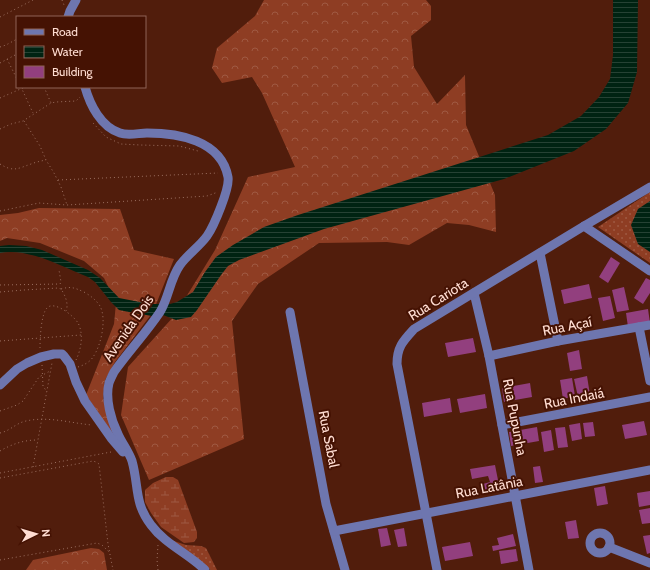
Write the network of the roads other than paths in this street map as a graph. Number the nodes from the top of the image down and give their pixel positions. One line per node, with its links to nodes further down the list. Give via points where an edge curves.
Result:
1 (76, 0): 2 (street)
2 (68, 16)
3 (82, 90): 18 (street, Avenida Dois, via 103,122 118,133 164,134 186,138 207,146 221,159 228,178 227,192 210,232 181,265 160,311 109,382 108,399 112,417)
4 (650, 187): 5 (street, Rua Cariota)
5 (584, 226): 6 (street, Rua Cariota); 7 (street)
6 (540, 253): 8 (street, Rua Cariota); 12 (street)
7 (650, 271)
8 (474, 293): 13 (street, Rua Pupunha); 21 (street, Rua Cariota, via 414,329 398,351 397,364)
9 (290, 312): 22 (street, Rua Sabal, via 326,504)
10 (650, 325): 11 (street, Rua Açaí)
11 (639, 327): 12 (street, Rua Açaí); 14 (street)
12 (558, 341): 13 (street, Rua Açaí)
13 (489, 356): 17 (street, Rua Pupunha)
14 (650, 380)
15 (0, 385): 18 (street, via 22,365 41,357 62,354 82,396 121,450)
16 (650, 397): 17 (street, Rua Indaiá)
17 (502, 425): 20 (street, Rua Pupunha)
18 (132, 460): 25 (street, Avenida Dois, via 143,514 159,535)
19 (650, 470): 20 (street, Rua Latânia)
20 (515, 496): 21 (street, Rua Latânia); 28 (street, Rua Pupunha)
21 (426, 513): 22 (street, Rua Latânia); 27 (street, Rua Cariota)
22 (334, 531): 26 (street, Rua Sabal)
23 (609, 547): 24 (street)
24 (650, 563)
25 (206, 570)
26 (345, 570)
27 (437, 570)
28 (530, 570)

